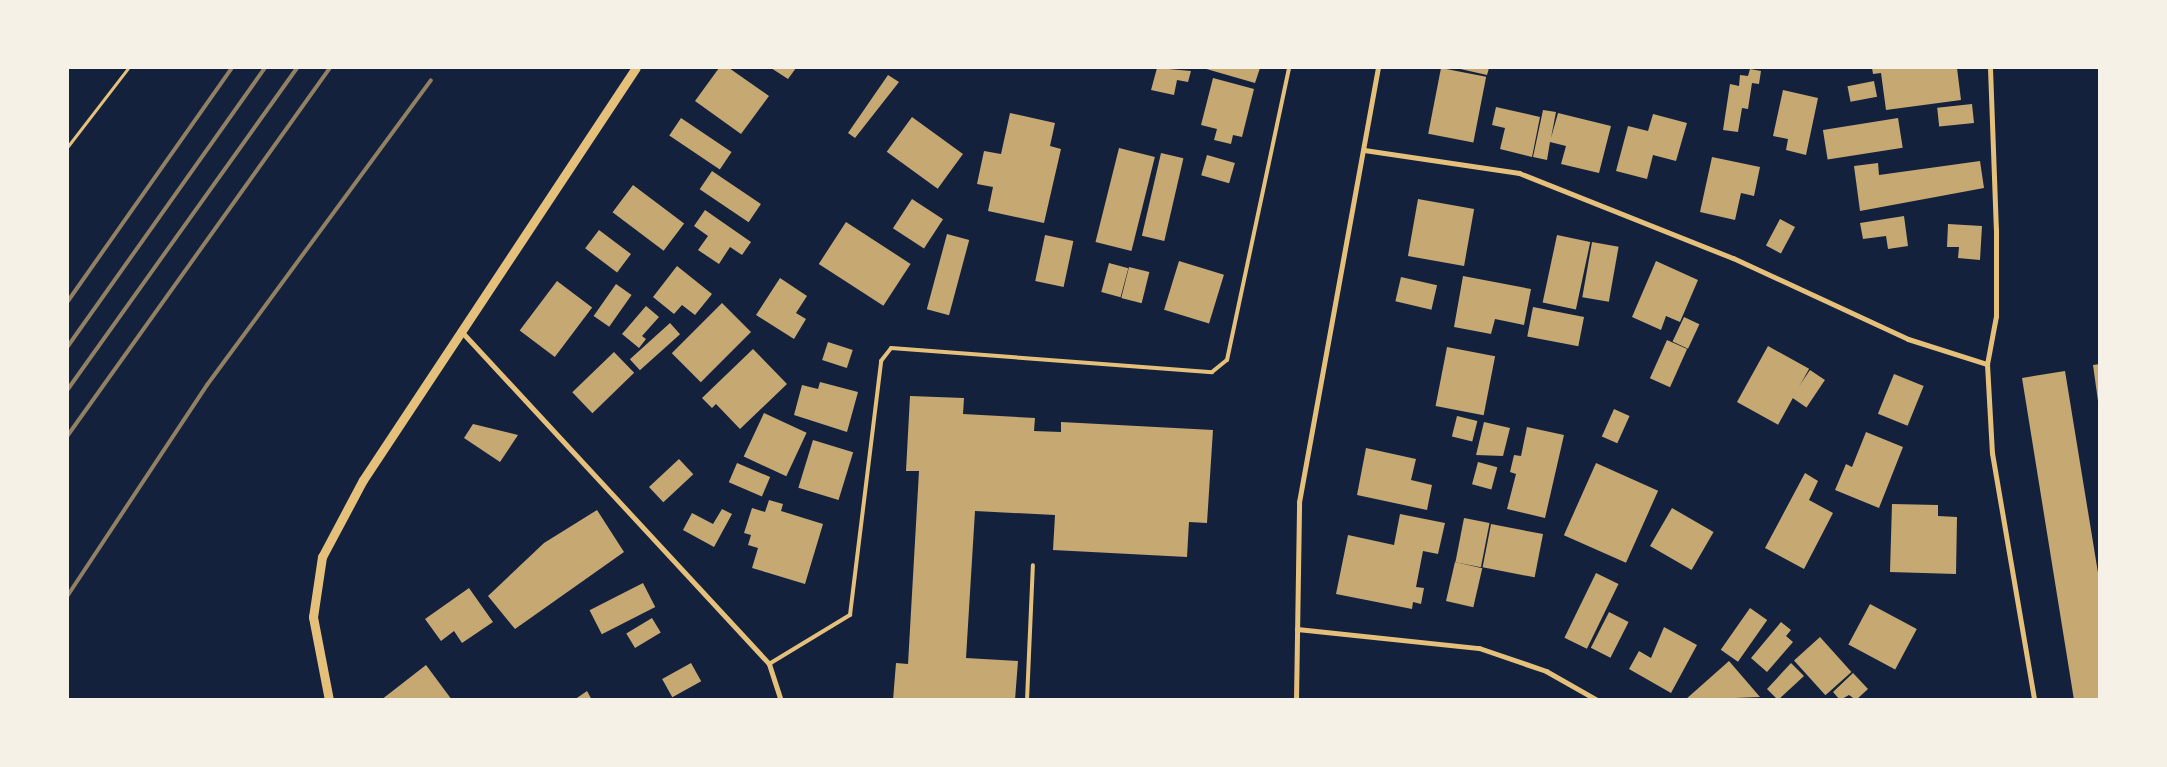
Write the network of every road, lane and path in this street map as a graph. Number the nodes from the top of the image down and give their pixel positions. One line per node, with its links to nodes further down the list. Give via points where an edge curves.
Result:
1 (128, 68): 6 (path)
2 (636, 68): 8 (street)
3 (1289, 68): 12 (lane, via 1227,360 1212,372 892,348 881,361 850,615)
4 (1378, 68): 7 (street)
5 (1990, 68): 9 (street, via 1996,316)
6 (68, 146)
7 (1364, 150): 9 (street, via 1519,173 1733,258 1908,339); 11 (street, via 1299,502)
8 (460, 330): 12 (street); 13 (street, via 363,480 322,557 313,617)
9 (1987, 364): 18 (street, via 1992,453)
10 (1033, 565): 15 (lane)
11 (1297, 629): 16 (street); 17 (street, via 1479,648 1546,671)
12 (769, 664): 14 (street)
13 (329, 700)
14 (781, 700)
15 (1027, 700)
16 (1296, 700)
17 (1597, 700)
18 (2034, 700)

